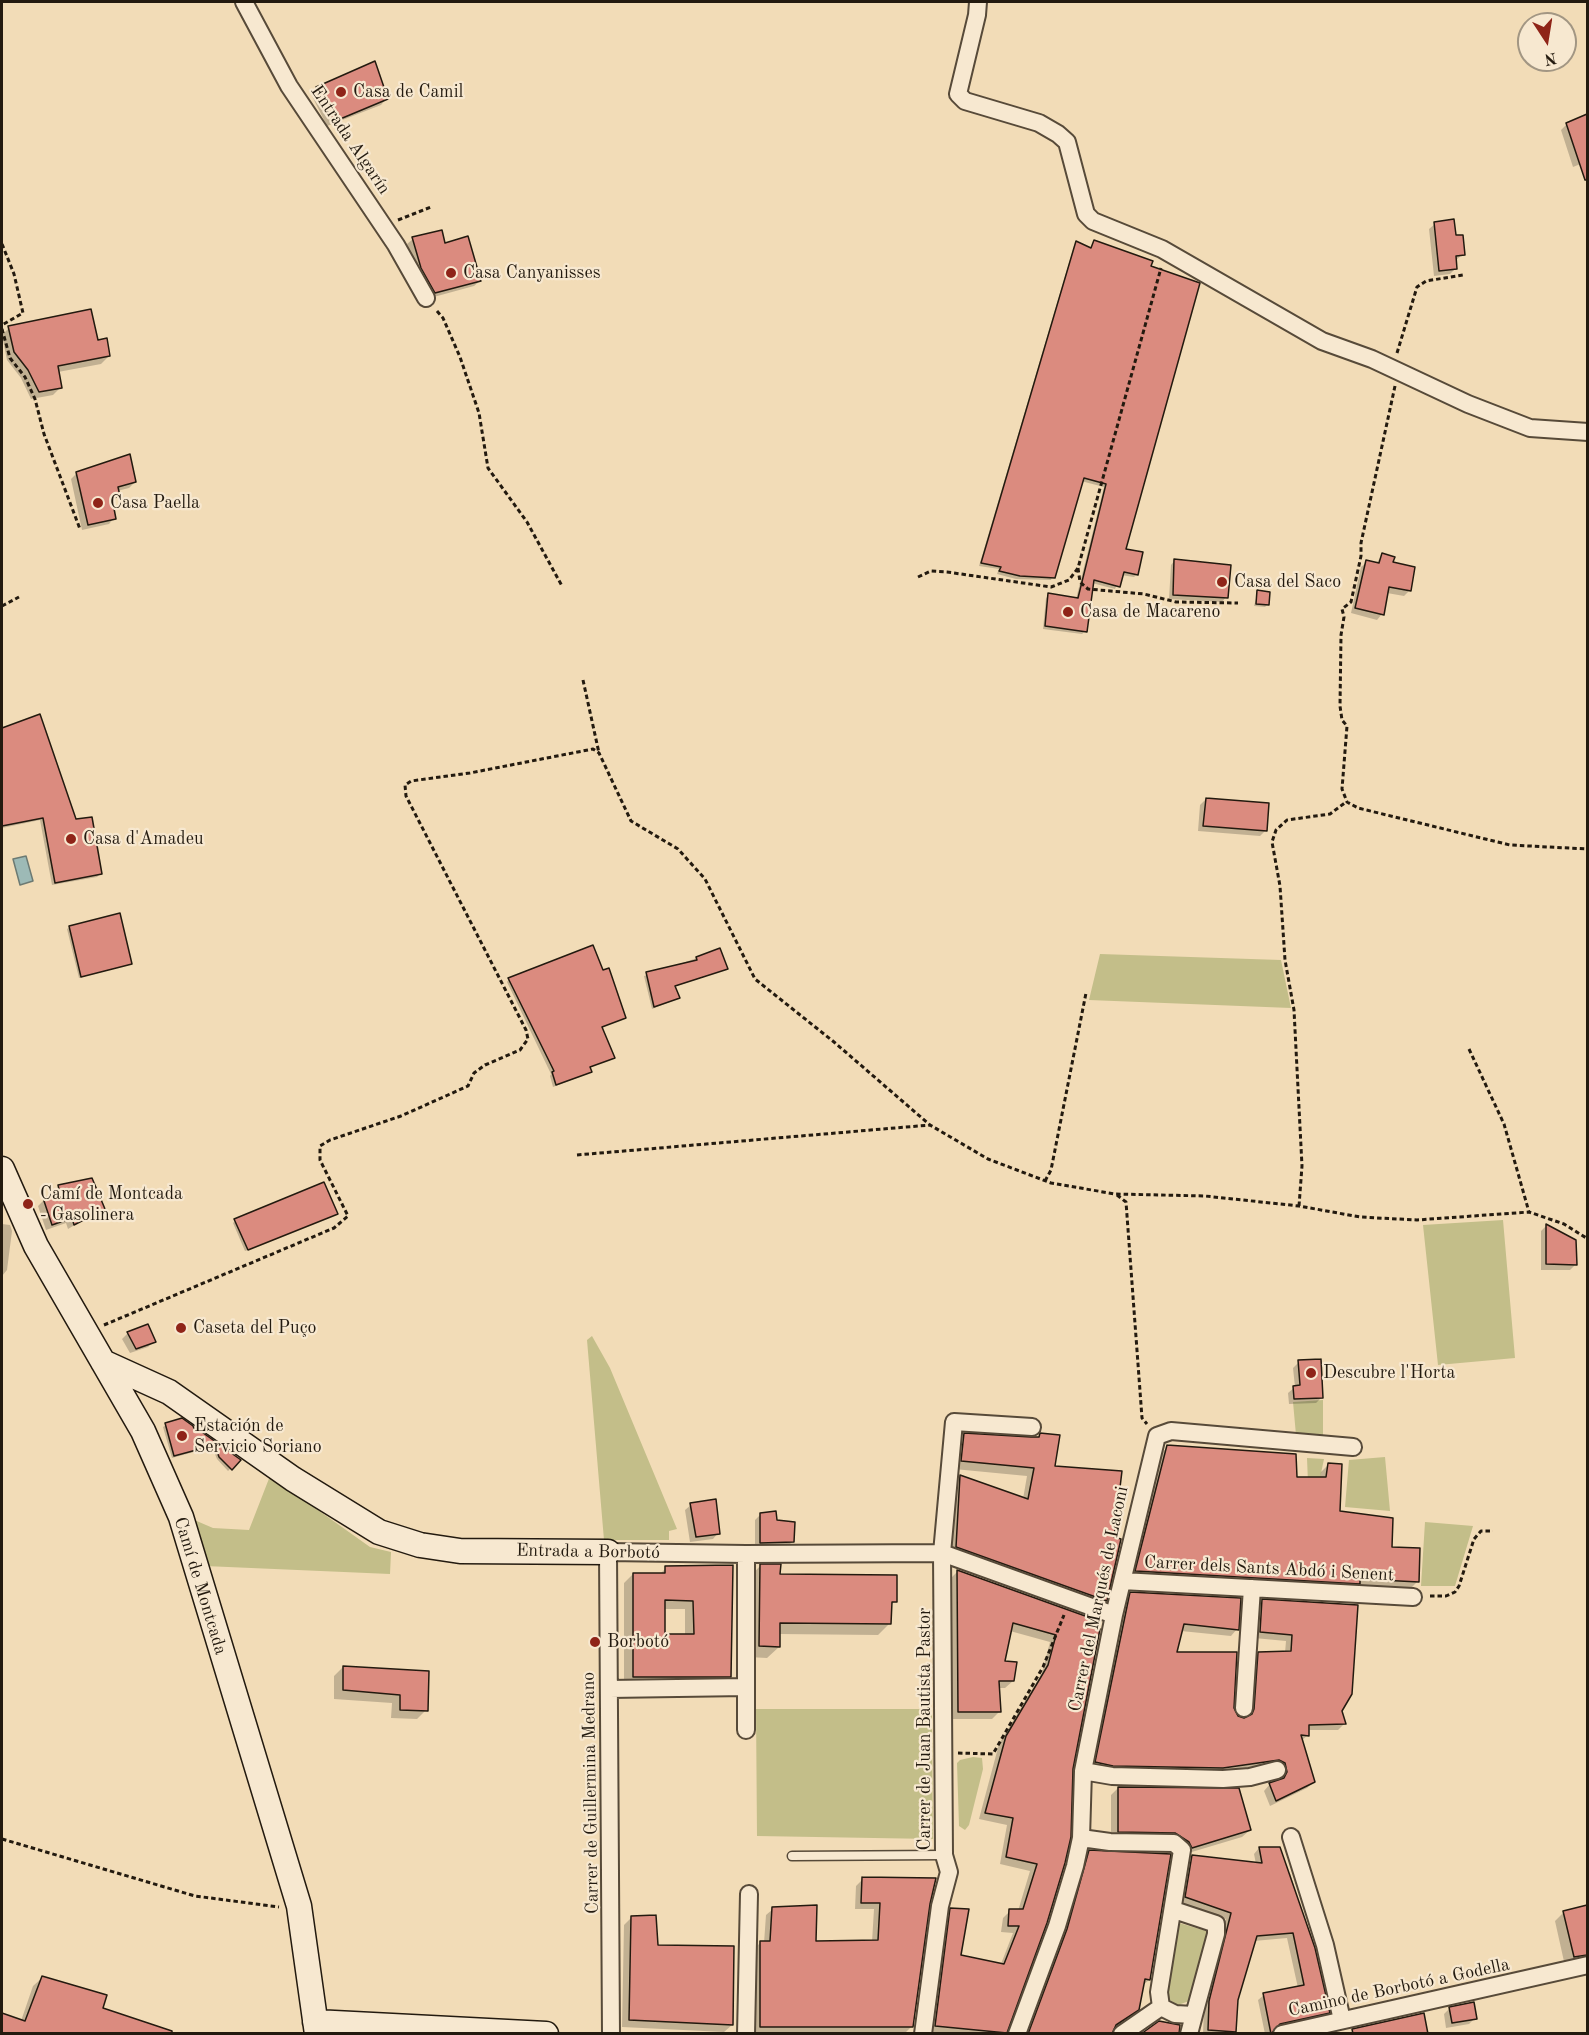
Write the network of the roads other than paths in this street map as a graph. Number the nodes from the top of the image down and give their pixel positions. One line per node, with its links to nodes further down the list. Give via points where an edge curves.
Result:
1 (244, 2): 3 (street, Entrada Algarín, via 290,86)
2 (978, 2): 4 (street, via 958,94 965,100 1039,123 1067,142 1086,214 1093,221 1171,254 1322,341 1530,428)
3 (426, 298)
4 (1587, 432)
5 (2, 1169): 6 (street, Camí de Montcada, via 36,1246)
6 (103, 1362): 9 (street, Entrada a Borbotó, via 169,1392 293,1479 379,1532 420,1545 460,1551); 32 (street, Camí de Montcada, via 143,1431 180,1517 299,1906)
7 (1032, 1427): 10 (street, Carrer de Juan Bautista Pastor, via 954,1422)
8 (1353, 1447): 12 (street, Carrer del Marqués de Laconi, via 1171,1431 1157,1436)
9 (608, 1552): 11 (street, Entrada a Borbotó); 17 (street, Carrer de Guillermina Medrano)
10 (942, 1553): 11 (street, Entrada a Borbotó); 15 (street, Entrada a Borbotó); 24 (street, Carrer de Juan Bautista Pastor)
11 (746, 1554): 16 (street)
12 (1122, 1581): 13 (street, Carrer dels Sants Abdó i Senent); 15 (street, Carrer del Marqués de Laconi)
13 (1252, 1588): 14 (street, Carrer dels Sants Abdó i Senent); 18 (street)
14 (1413, 1597)
15 (1114, 1615): 21 (street, Carrer del Marqués de Laconi)
16 (746, 1687): 17 (street); 19 (street)
17 (609, 1689): 34 (street, Carrer de Guillermina Medrano)
18 (1244, 1708)
19 (746, 1730)
20 (1276, 1770): 21 (street, via 1223,1779 1112,1776)
21 (1083, 1771): 23 (street, Carrer del Marqués de Laconi)
22 (1291, 1837): 31 (street, via 1325,1945)
23 (1081, 1838): 27 (street, via 1174,1843 1182,1850); 37 (street, Carrer del Marqués de Laconi, via 1057,1926)
24 (944, 1855): 25 (lane); 36 (street, Carrer de Juan Bautista Pastor, via 949,1872 940,1906)
25 (792, 1856)
26 (749, 1894): 35 (street)
27 (1174, 1910): 29 (street, via 1159,1992); 30 (street, via 1216,1924)
28 (1587, 1965): 31 (street, Camino de Borbotó a Godella)
29 (1161, 2007): 30 (street, via 1175,2014); 38 (street)
30 (1194, 2014): 39 (street)
31 (1342, 2020): 40 (street, Camino de Borbotó a Godella)
32 (316, 2028): 33 (street)
33 (546, 2034)
34 (611, 2034)
35 (746, 2034)
36 (923, 2034)
37 (1017, 2034)
38 (1122, 2034)
39 (1189, 2034)
40 (1282, 2034)

